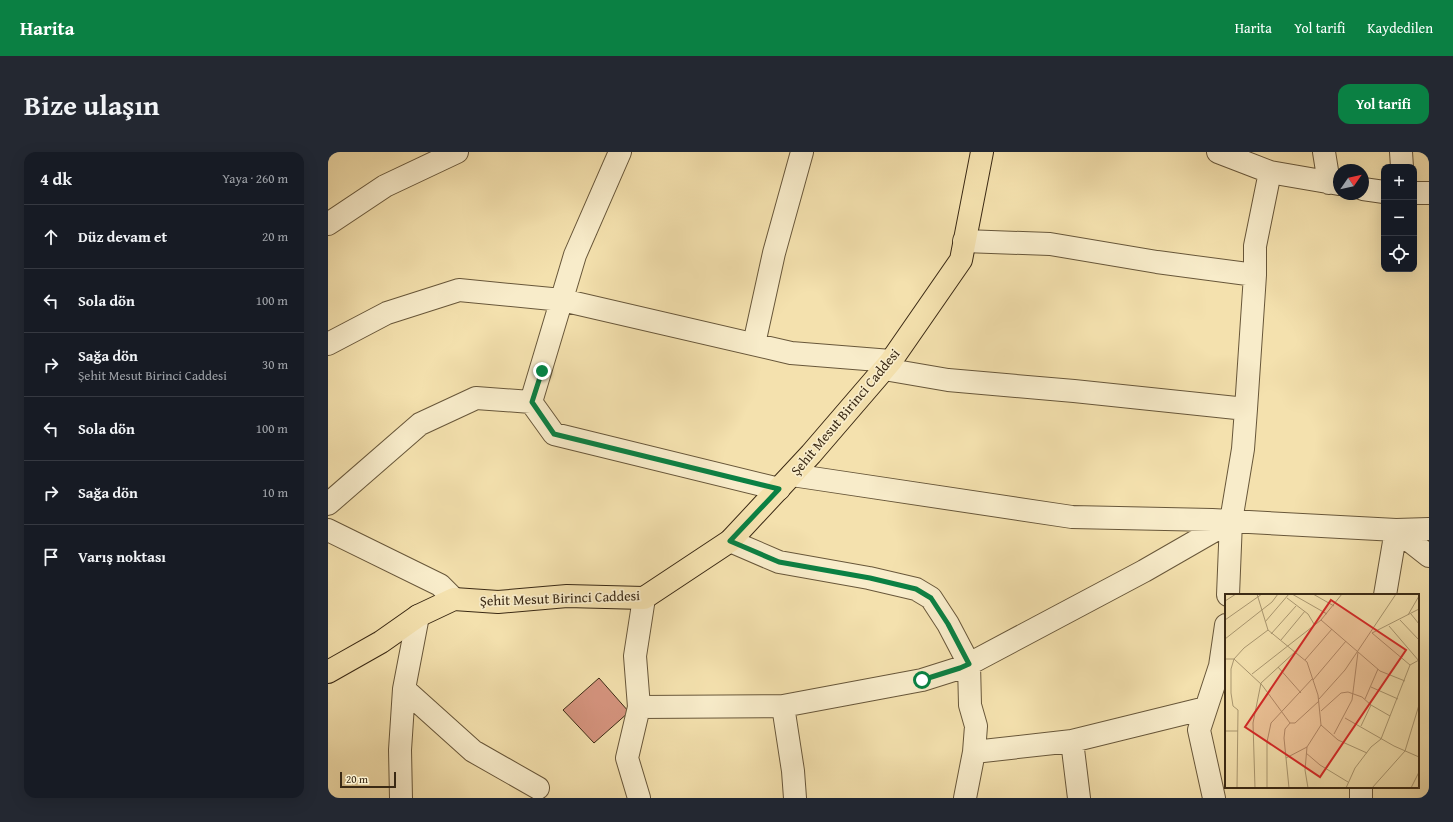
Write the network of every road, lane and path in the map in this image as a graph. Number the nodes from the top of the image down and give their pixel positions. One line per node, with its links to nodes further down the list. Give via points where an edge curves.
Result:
1 (457, 152): 16 (street, via 385,186)
2 (620, 152): 19 (street, via 575,255)
3 (802, 152): 21 (street, via 774,253)
4 (982, 152): 17 (main road, Şehit Mesut Birinci Caddesi)
5 (1218, 152): 9 (street)
6 (1324, 152): 10 (street)
7 (1401, 152): 8 (street)
8 (1402, 164)
9 (1270, 172): 11 (street); 18 (street, via 1254,246)
10 (1333, 181)
11 (1333, 184)
12 (1369, 190): 13 (street)
13 (1381, 192)
14 (1417, 193): 15 (street)
15 (1429, 193)
16 (328, 224)
17 (964, 241): 18 (street, via 1050,244); 22 (main road, Şehit Mesut Birinci Caddesi, via 961,260)
18 (1255, 275): 24 (street)
19 (562, 300): 20 (street, via 458,290 387,313); 21 (street); 23 (street)
20 (328, 344)
21 (754, 344): 22 (street, via 791,353)
22 (887, 365): 24 (street, via 948,380); 25 (main road, Şehit Mesut Birinci Caddesi)
23 (532, 402): 25 (street, via 554,434); 26 (street, via 476,398 420,424)
24 (1246, 409): 27 (street, via 1243,449)
25 (785, 482): 27 (street, via 1072,517); 31 (main road, Şehit Mesut Birinci Caddesi)
26 (328, 504)
27 (1231, 521): 30 (street); 33 (street); 39 (street, via 1144,571)
28 (1429, 528): 30 (street)
29 (328, 530): 36 (street, via 440,585)
30 (1396, 530): 32 (street); 34 (street)
31 (730, 541): 35 (main road, Şehit Mesut Birinci Caddesi); 39 (street, via 779,562 916,589 931,598)
32 (1429, 556)
33 (1228, 594)
34 (1385, 594)
35 (644, 598): 36 (main road, Şehit Mesut Birinci Caddesi, via 568,596 498,602); 43 (street, via 635,656)
36 (454, 599): 37 (main road, Şehit Mesut Birinci Caddesi)
37 (418, 616): 40 (main road, Şehit Mesut Birinci Caddesi, via 381,642); 41 (street)
38 (1225, 632): 44 (street, via 1220,666)
39 (969, 664): 42 (street, via 922,680); 46 (street, via 970,704 976,726)
40 (328, 672)
41 (404, 689): 47 (street, via 473,751); 48 (street, via 400,750)
42 (783, 706): 43 (street); 50 (street)
43 (639, 708): 49 (street, via 627,758)
44 (1206, 708): 45 (street); 53 (street, via 1199,730)
45 (1072, 741): 46 (street); 52 (street)
46 (974, 752): 51 (street)
47 (538, 788)
48 (401, 798)
49 (639, 798)
50 (795, 798)
51 (965, 798)
52 (1079, 798)
53 (1214, 798)

